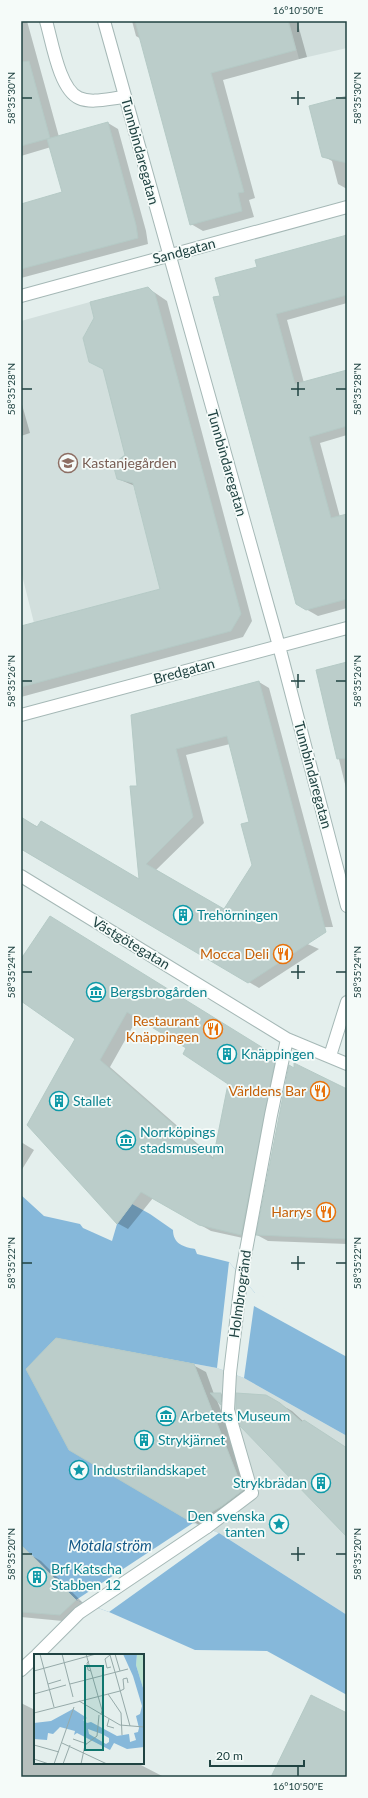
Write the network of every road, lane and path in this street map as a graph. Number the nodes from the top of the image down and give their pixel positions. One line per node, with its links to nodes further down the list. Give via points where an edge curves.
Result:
1 (46, 21): 3 (street, via 61,79 78,98 90,101)
2 (104, 21): 3 (street, Tunnbindaregatan)
3 (125, 97): 5 (street, Tunnbindaregatan)
4 (347, 207): 5 (street, Sandgatan)
5 (168, 255): 6 (street, Sandgatan); 8 (street, Tunnbindaregatan)
6 (21, 296)
7 (347, 628): 8 (street, Bredgatan)
8 (279, 646): 9 (street, Bredgatan); 11 (street, Tunnbindaregatan)
9 (21, 715)
10 (21, 876): 13 (street, Västgötegatan)
11 (347, 906)
12 (347, 1002): 14 (street)
13 (287, 1039): 14 (street, Västgötegatan); 16 (street, Holmbrogränd, via 242,1272 230,1373 228,1410 252,1493 207,1527 79,1613)
14 (330, 1056): 15 (street, Västgötegatan)
15 (347, 1064)
16 (38, 1654)

